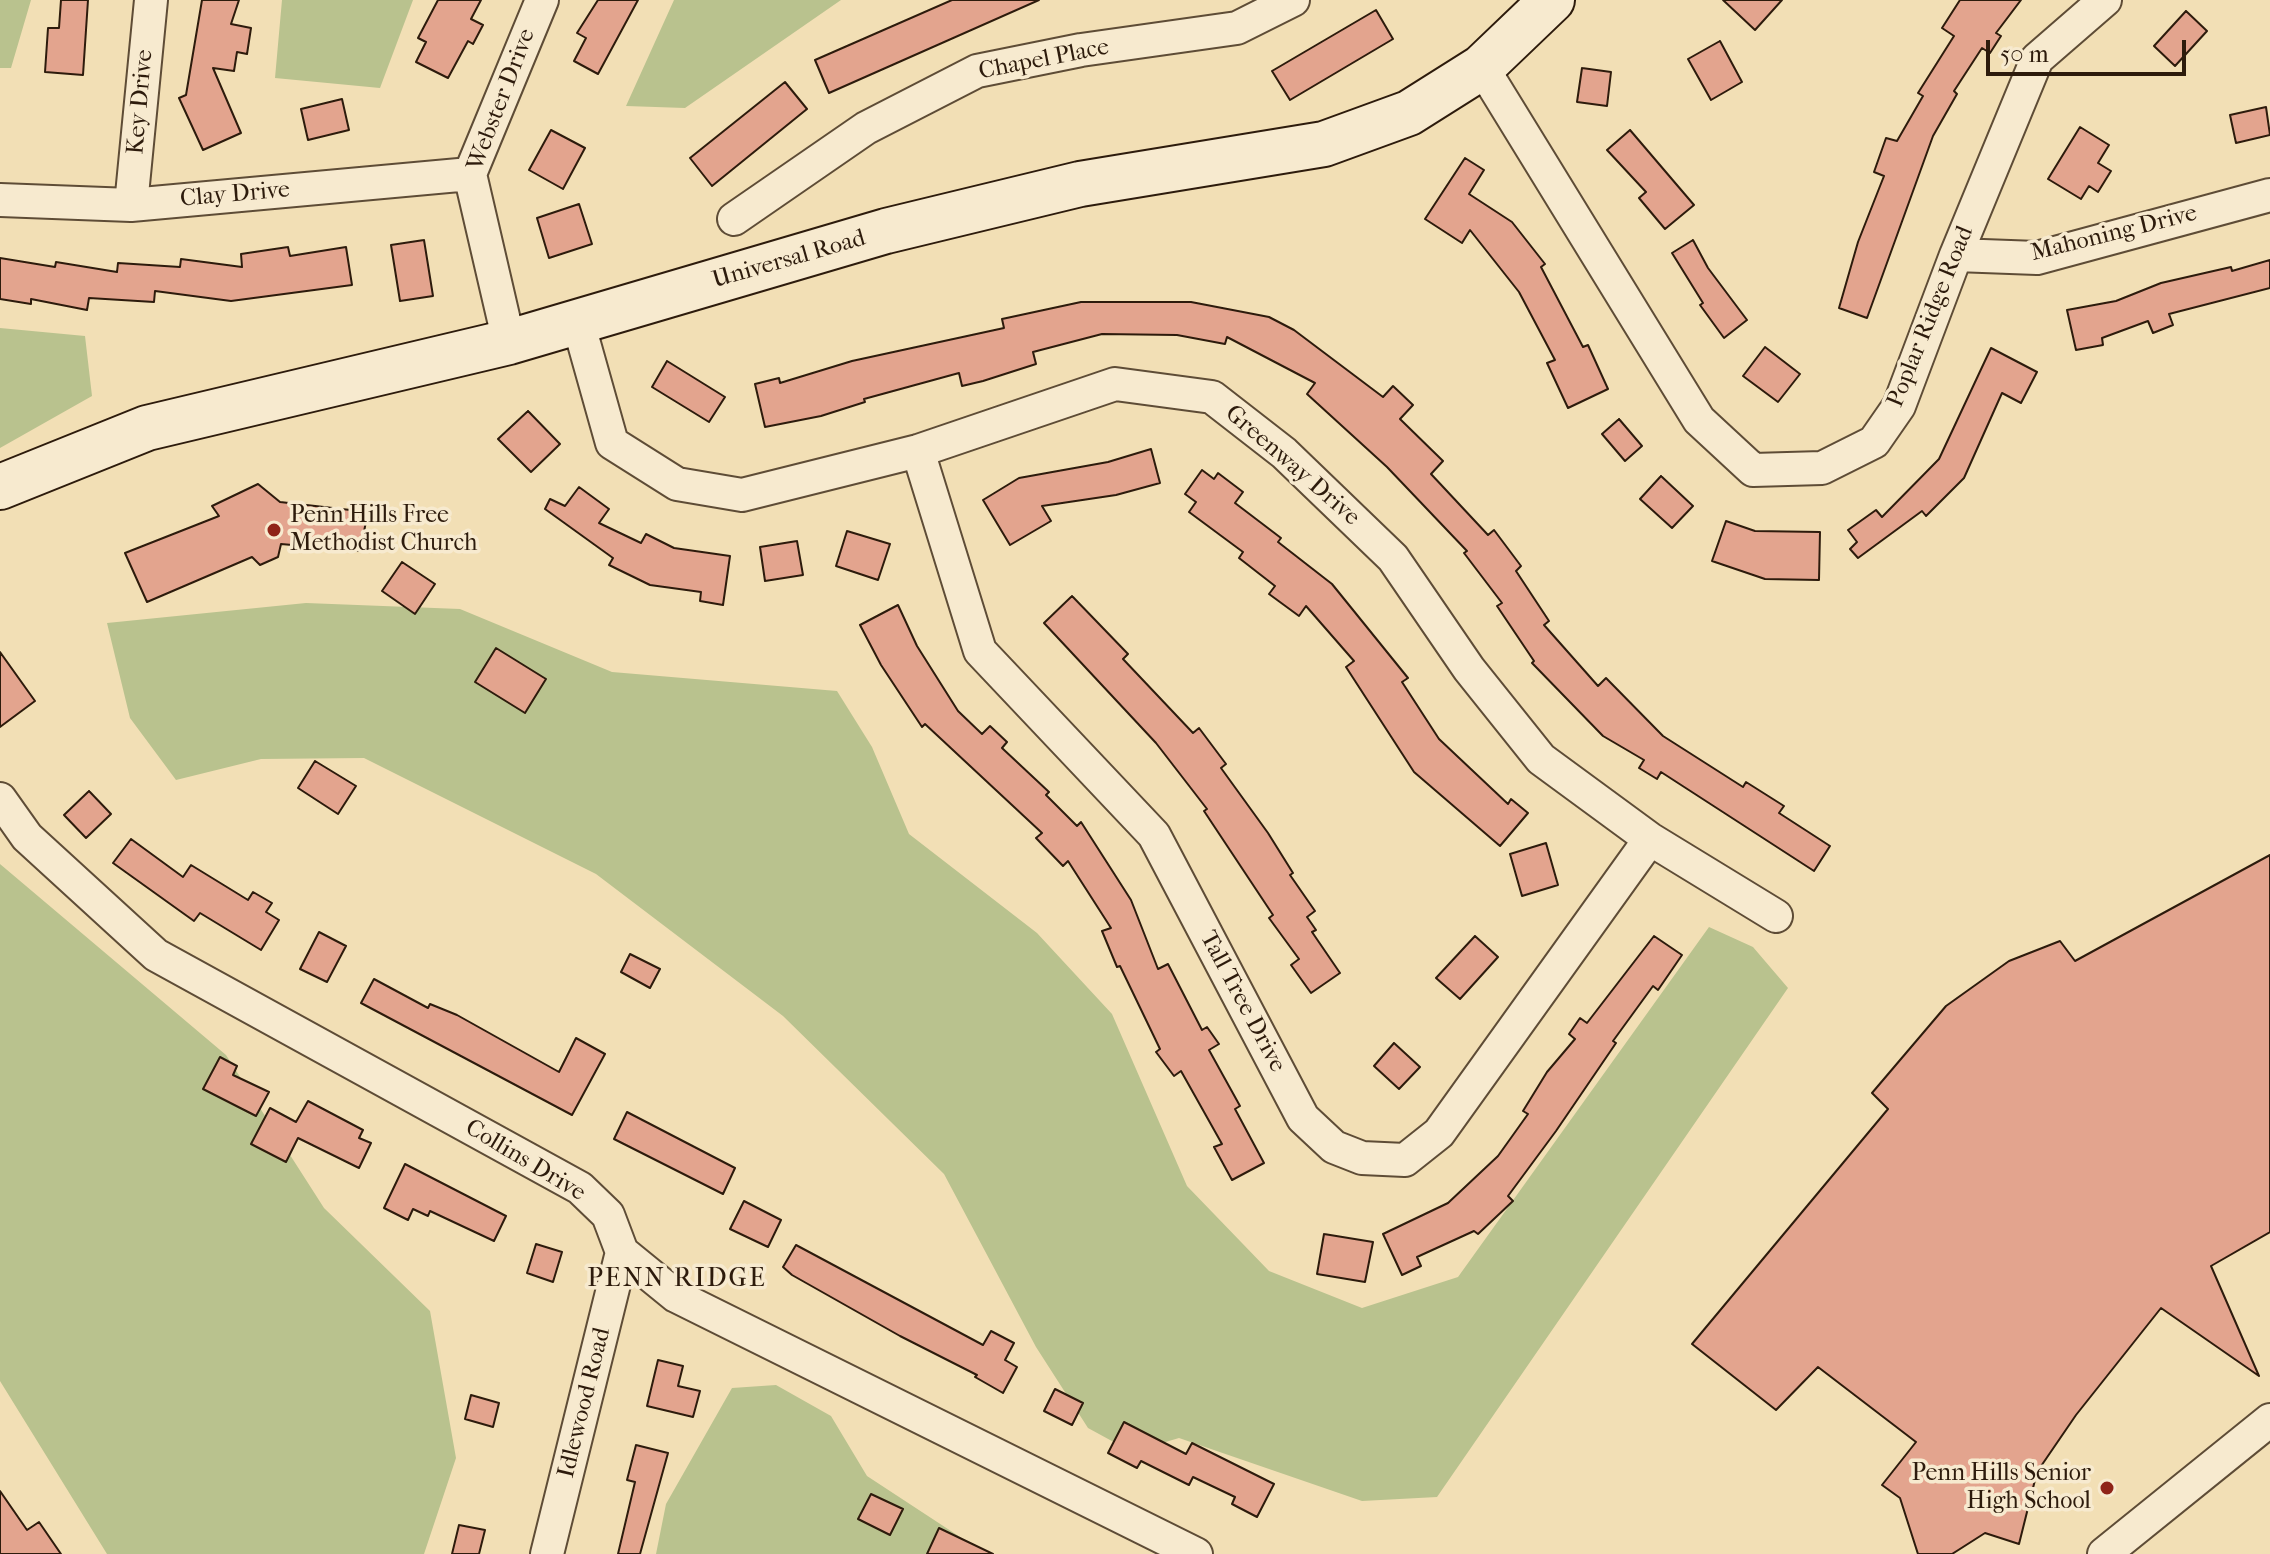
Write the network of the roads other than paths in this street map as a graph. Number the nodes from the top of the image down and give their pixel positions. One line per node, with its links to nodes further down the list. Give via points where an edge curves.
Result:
1 (151, 0): 10 (street, Key Drive)
2 (542, 0): 7 (street, Webster Drive)
3 (1293, 0): 11 (street, Chapel Place, via 1237,28 977,71 866,128)
4 (1552, 0): 6 (street, Universal Road)
5 (2105, 0): 12 (street, Poplar Ridge Road, via 2037,59)
6 (1482, 67): 12 (street, Poplar Ridge Road, via 1699,420 1753,470 1822,468 1874,442 1899,406); 13 (street, Universal Road, via 1409,113 1324,144 1080,184 886,231)
7 (470, 174): 10 (street, Clay Drive); 14 (street, Webster Drive)
8 (2270, 195): 12 (street, Mahoning Drive, via 2037,258)
9 (0, 200): 10 (street, Clay Drive)
10 (131, 205)
11 (734, 219)
12 (1956, 255)
13 (578, 322): 14 (street, Universal Road); 15 (street, Greenway Drive, via 612,443 677,484 742,495)
14 (509, 342): 16 (street, Universal Road, via 147,428)
15 (918, 451): 18 (street, Greenway Drive, via 1115,384 1212,397 1284,453 1393,558 1469,669 1541,759); 18 (street, Tall Tree Drive, via 980,651 1154,835 1303,1118 1334,1147 1362,1158 1405,1160 1439,1133)
16 (0, 487)
17 (0, 799): 20 (street, Collins Drive, via 27,837 156,955 580,1188 608,1215)
18 (1650, 839): 19 (street, Greenway Drive)
19 (1776, 916)
20 (622, 1252): 22 (street, Idlewood Road); 23 (street, Collins Drive, via 676,1296)
21 (2270, 1420): 24 (street)
22 (547, 1554)
23 (1196, 1554)
24 (2104, 1554)

